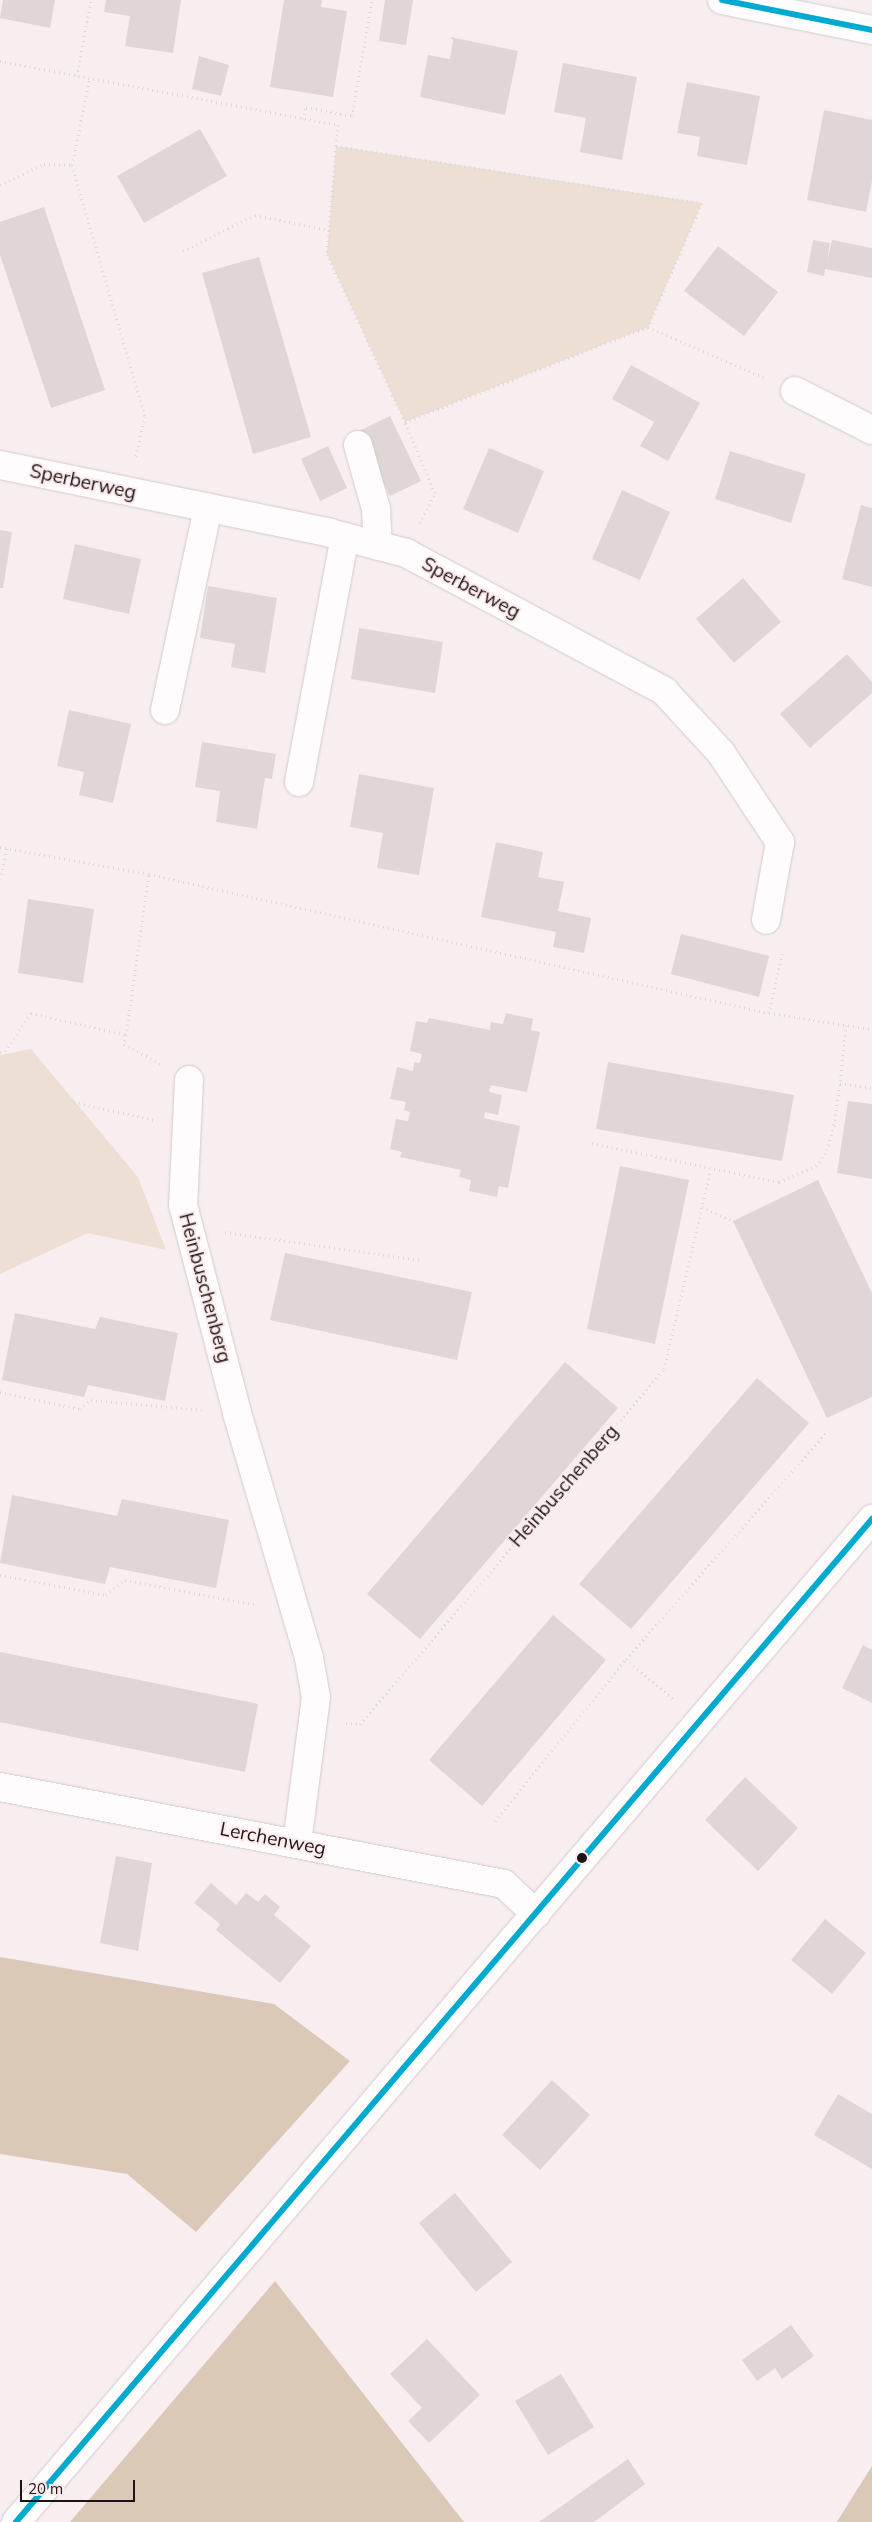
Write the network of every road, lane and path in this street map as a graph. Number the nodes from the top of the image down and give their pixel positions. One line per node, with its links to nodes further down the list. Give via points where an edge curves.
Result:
1 (91, 0): 6 (path)
2 (372, 0): 8 (path, via 352,116 306,107)
3 (722, 0): 4 (street)
4 (872, 30)
5 (0, 62): 6 (path)
6 (77, 76): 7 (path)
7 (90, 78): 8 (path); 10 (path)
8 (303, 119): 9 (path, via 338,125)
9 (336, 146): 12 (path); 14 (path, via 702,202)
10 (72, 165): 11 (path, via 44,164); 21 (path, via 145,416)
11 (0, 185)
12 (329, 230): 13 (path, via 255,215); 17 (path, via 327,254)
13 (183, 251)
14 (648, 327): 15 (path); 17 (path)
15 (736, 366)
16 (795, 391): 18 (street)
17 (405, 422): 25 (path, via 435,493)
18 (872, 430)
19 (358, 445): 24 (street, via 376,509)
20 (0, 465): 21 (street, Sperberweg)
21 (128, 491): 22 (street, Sperberweg)
22 (208, 508): 23 (street, Sperberweg); 26 (street)
23 (345, 537): 24 (street, Sperberweg); 27 (street)
24 (378, 546): 25 (street, Sperberweg)
25 (406, 553): 32 (street, Sperberweg, via 664,691 721,753 780,842)
26 (165, 710)
27 (298, 782)
28 (0, 847): 29 (path)
29 (7, 848): 30 (path); 31 (path)
30 (149, 874): 33 (path); 36 (path)
31 (0, 879)
32 (766, 920): 33 (path, via 786,934)
33 (769, 1013): 34 (path)
34 (846, 1025): 35 (path); 39 (path)
35 (872, 1029)
36 (126, 1035): 37 (path, via 31,1013 5,1051); 38 (path, via 124,1044)
37 (0, 1052)
38 (188, 1080): 42 (street, Heinbuschenberg)
39 (840, 1083): 40 (path); 44 (path, via 827,1150 816,1166 779,1182)
40 (872, 1088)
41 (74, 1102): 42 (path)
42 (186, 1127): 47 (street, Heinbuschenberg, via 183,1205)
43 (592, 1143): 44 (path)
44 (711, 1169): 45 (path, Heinbuschenberg)
45 (702, 1207): 46 (path, via 733,1221); 57 (path, Heinbuschenberg, via 664,1369 360,1724)
46 (780, 1215)
47 (191, 1227): 48 (path); 50 (street, Heinbuschenberg)
48 (420, 1260)
49 (0, 1392): 50 (path, via 80,1409 91,1400)
50 (236, 1413): 54 (street, Heinbuschenberg)
51 (828, 1432): 55 (path)
52 (872, 1519): 56 (street)
53 (0, 1575): 54 (path, via 106,1595 125,1580 270,1608)
54 (291, 1598): 57 (street, Heinbuschenberg, via 316,1697)
55 (626, 1659): 56 (path); 59 (path)
56 (699, 1721): 61 (street)
57 (313, 1722): 60 (street, Heinbuschenberg)
58 (0, 1787): 60 (street, Lerchenweg)
59 (495, 1821)
60 (298, 1844): 61 (street, Lerchenweg, via 504,1884)
61 (536, 1914): 62 (street)
62 (16, 2522)

